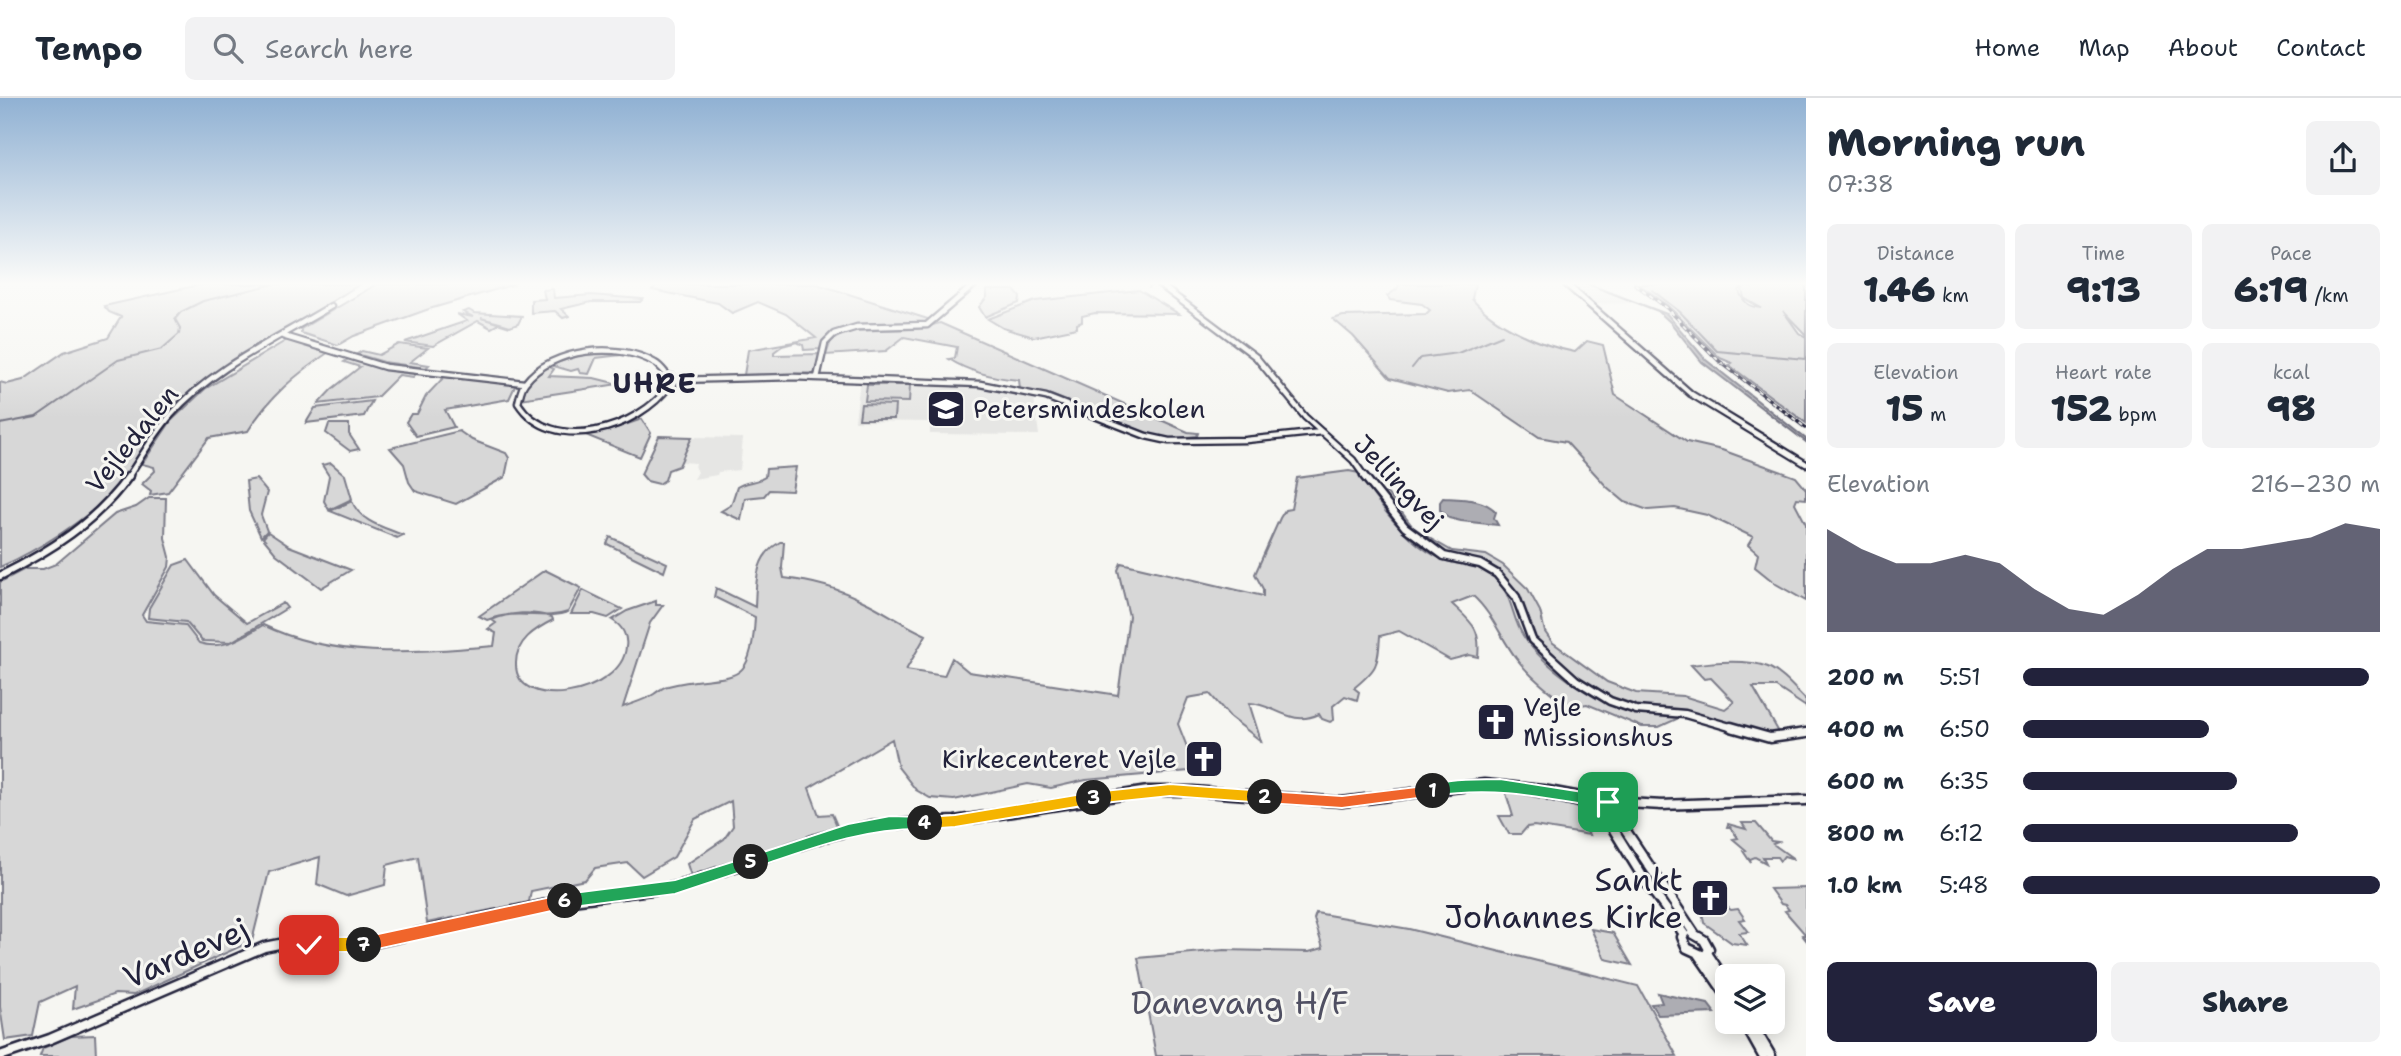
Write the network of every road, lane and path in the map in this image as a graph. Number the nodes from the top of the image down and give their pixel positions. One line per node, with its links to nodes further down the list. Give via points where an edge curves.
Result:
1 (295, 329): 5 (street, Vejledalen)
2 (851, 329): 6 (street, via 834,334 825,343)
3 (1218, 329): 9 (street, Jellingvej, via 1256,357)
4 (1616, 329): 10 (street, via 1685,390)
5 (283, 336): 8 (street, via 385,366); 11 (street, Vejledalen, via 182,403 120,487 87,522)
6 (817, 378): 7 (street); 9 (street, via 1009,388 1169,441 1246,440)
7 (670, 381): 8 (street, via 660,364 645,356 602,351 560,359); 8 (street, via 663,399 641,416 610,427 572,431 543,426 523,414 517,400)
8 (524, 383)
9 (1322, 432): 12 (street, Jellingvej, via 1353,460 1395,517 1430,547 1497,573 1516,597 1532,640 1590,690 1628,708 1685,714 1760,737)
10 (1806, 464)
11 (0, 576)
12 (1806, 733)
13 (1806, 800): 15 (street, Vardevej)
14 (1597, 803): 15 (street, Vardevej); 16 (street, via 1644,879); 22 (street, Vardevej, via 1479,785 1332,802 1147,791 955,821 872,825 675,887 556,902 368,944 264,947 25,1048)
15 (1609, 805): 16 (street)
16 (1689, 933): 17 (street, via 1682,940 1685,945); 17 (street, via 1707,943 1709,949)
17 (1702, 954): 18 (street); 19 (street)
18 (1715, 969)
19 (1715, 976)
20 (1751, 1034): 23 (street)
21 (1758, 1034): 24 (street)
22 (0, 1054)
23 (1763, 1056)
24 (1771, 1056)

